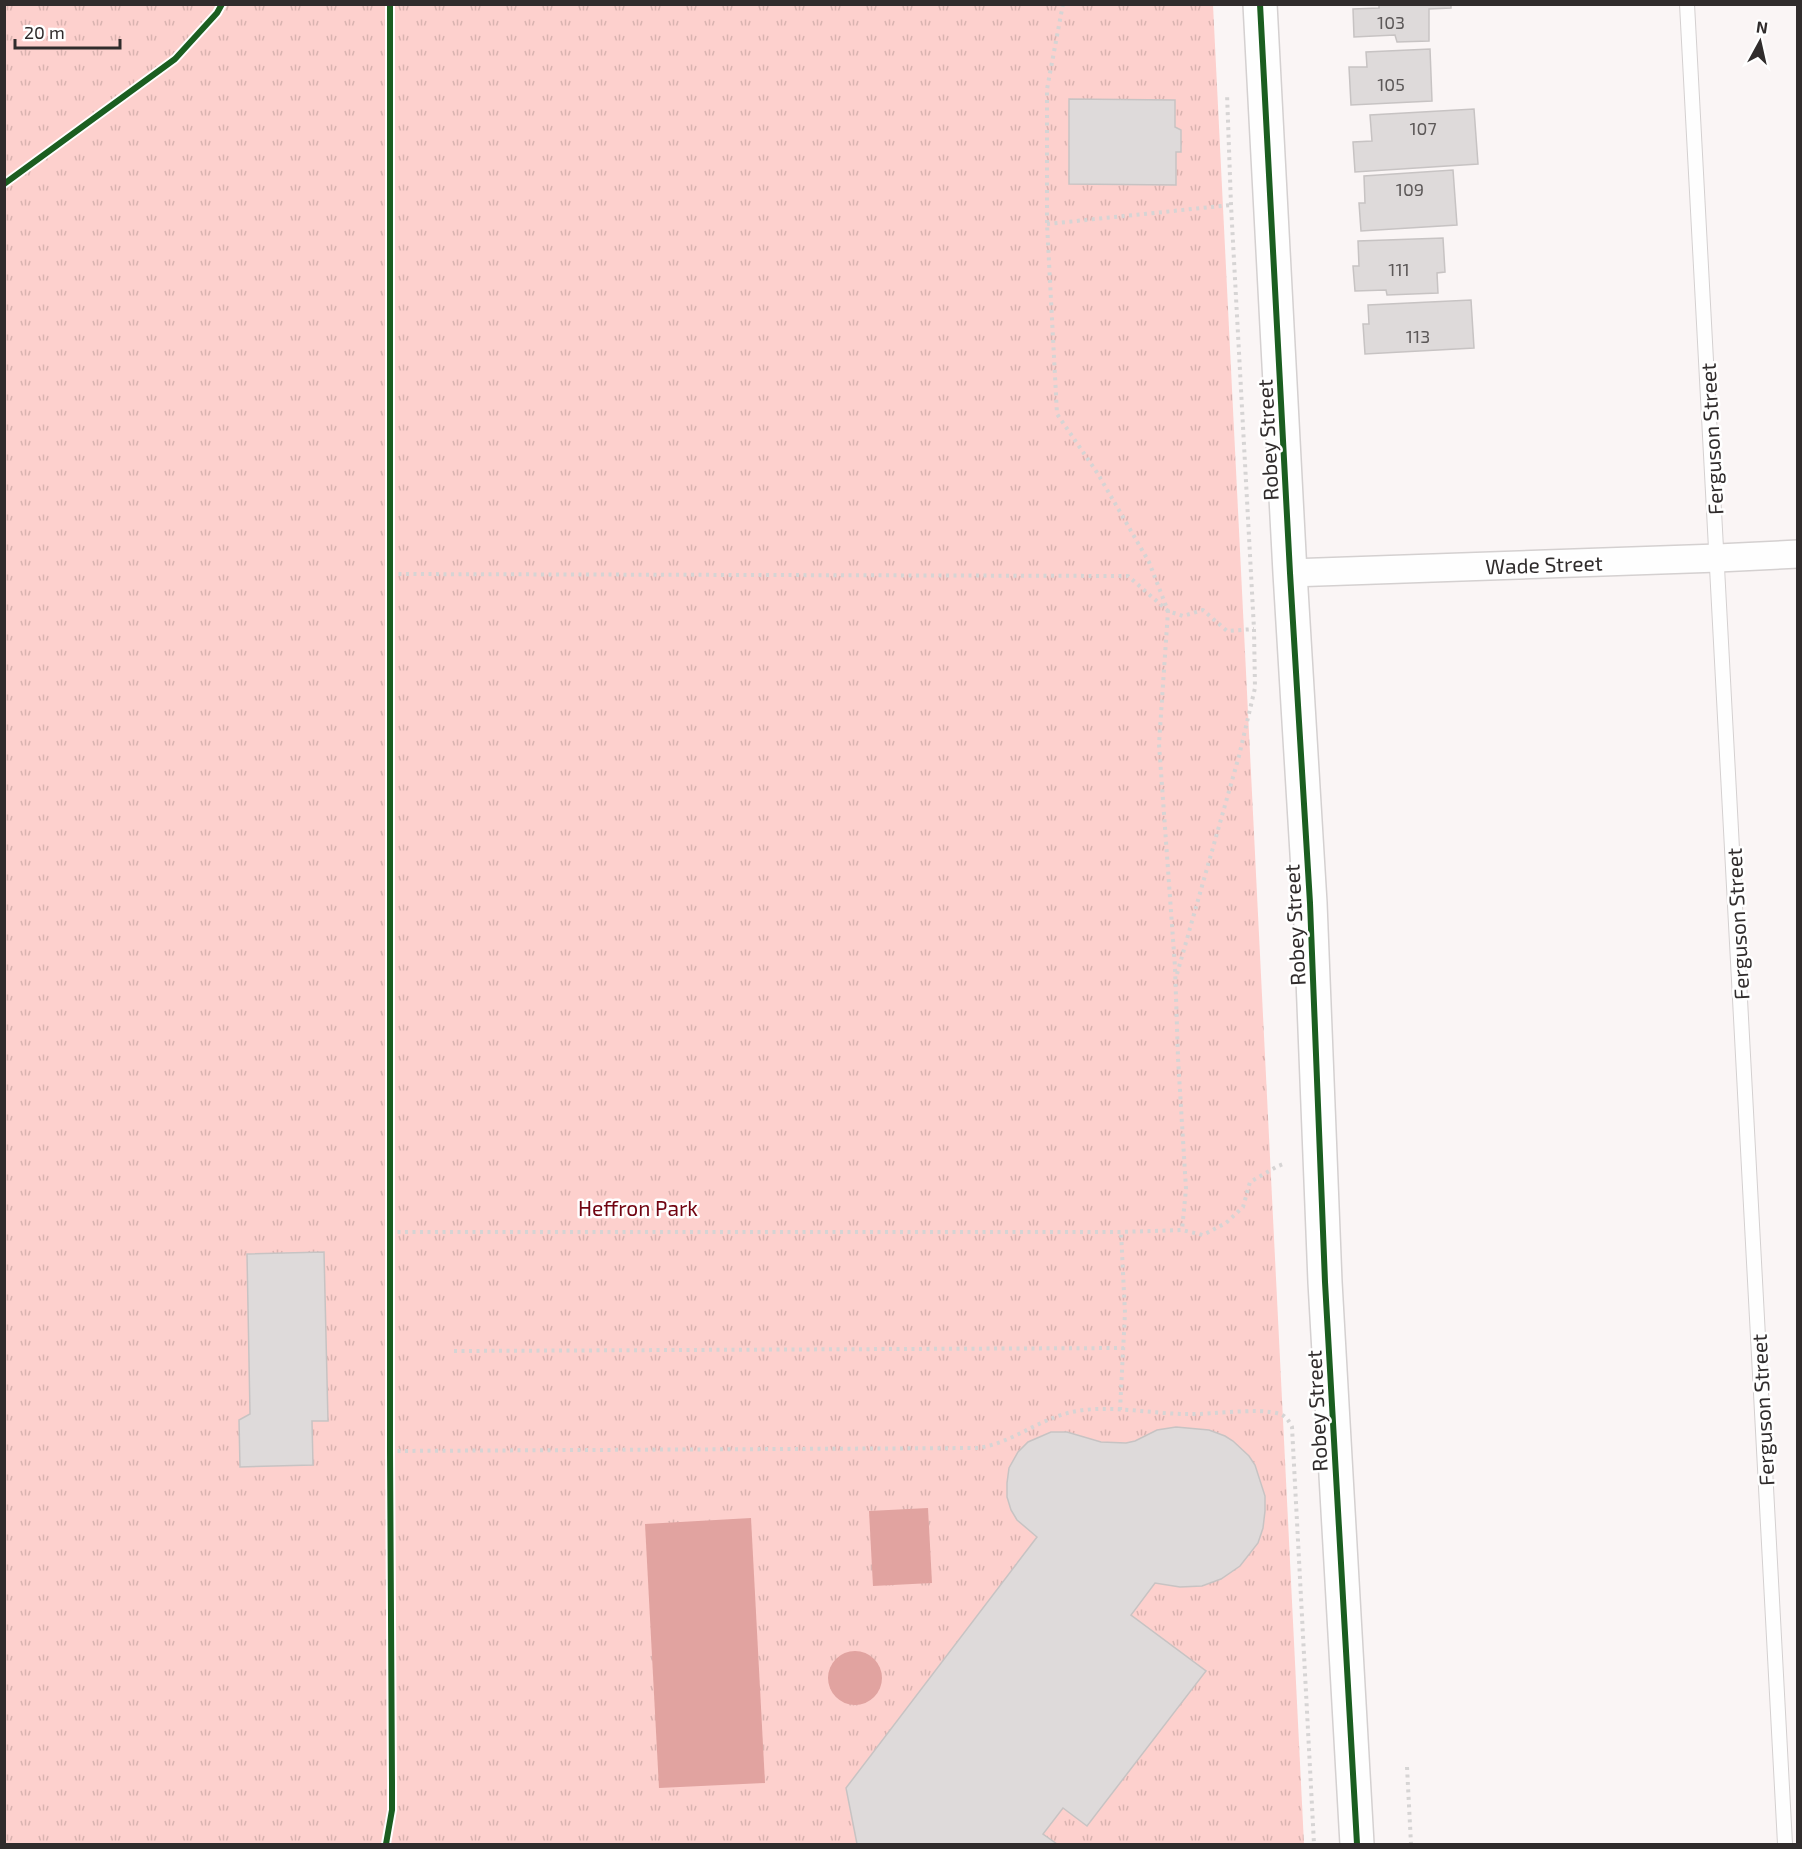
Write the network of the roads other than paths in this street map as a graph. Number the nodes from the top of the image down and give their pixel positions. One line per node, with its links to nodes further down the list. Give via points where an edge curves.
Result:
1 (1260, 4): 5 (street, Robey Street)
2 (1687, 4): 4 (lane, Ferguson Street)
3 (1797, 554): 4 (street, Wade Street)
4 (1718, 558): 5 (street, Wade Street); 7 (lane, Ferguson Street)
5 (1290, 573): 6 (street, Robey Street)
6 (1357, 1845)
7 (1785, 1845)

